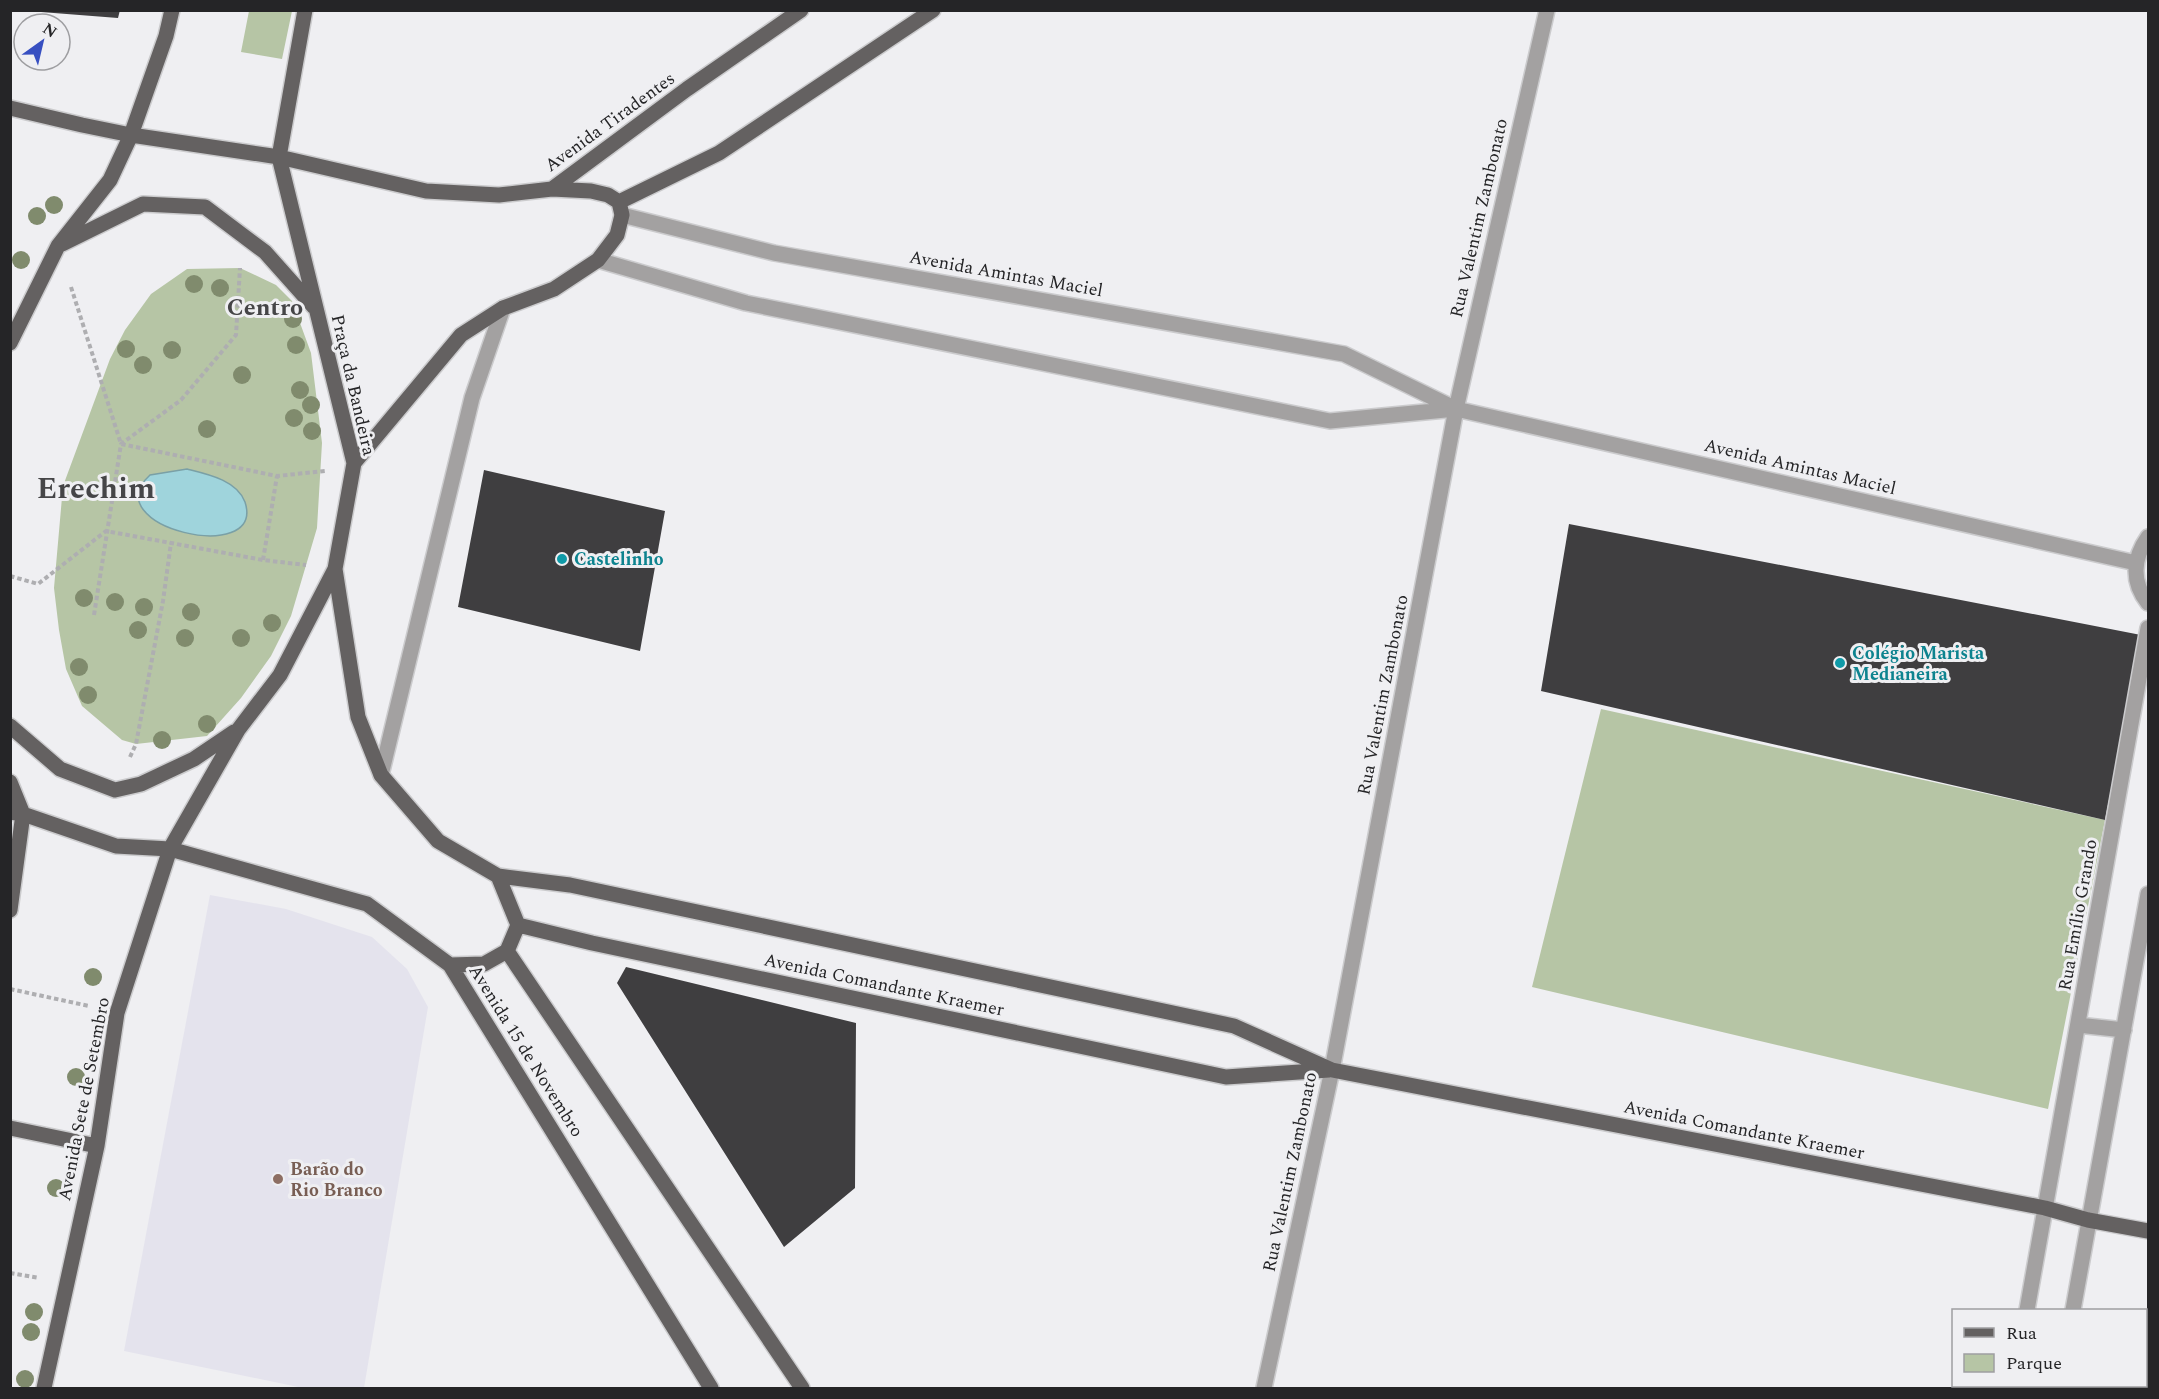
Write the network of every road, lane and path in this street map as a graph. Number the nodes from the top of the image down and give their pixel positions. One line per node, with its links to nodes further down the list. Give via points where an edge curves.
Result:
1 (172, 10): 7 (main road)
2 (305, 10): 8 (main road)
3 (801, 10): 9 (main road, Avenida Tiradentes)
4 (933, 10): 10 (main road, via 719,153)
5 (1546, 10): 17 (street, Rua Valentim Zambonato)
6 (10, 108): 7 (main road, Avenida Tiradentes)
7 (132, 135): 8 (main road, Avenida Tiradentes); 11 (main road, via 110,180)
8 (279, 157): 9 (main road, Avenida Tiradentes, via 426,191 499,195); 14 (main road, Praça da Bandeira)
9 (552, 189): 10 (main road, Avenida Amintas Maciel, via 608,195)
10 (620, 208): 13 (main road, via 617,235); 17 (street, Avenida Amintas Maciel, via 774,252 1344,354)
11 (58, 246): 14 (main road, via 143,204 205,207 265,252); 16 (main road); 18 (path)
12 (234, 258): 18 (path, via 240,268 236,335 181,400)
13 (598, 260): 15 (main road, via 554,289); 17 (street, Avenida Amintas Maciel, via 746,303 1330,421)
14 (316, 309): 19 (main road, Praça da Bandeira)
15 (503, 309): 19 (main road, via 461,335); 33 (street, via 472,398)
16 (10, 343)
17 (1456, 409): 25 (street, Avenida Amintas Maciel); 48 (street, Rua Valentim Zambonato)
18 (121, 444): 20 (path); 21 (path)
19 (354, 463): 20 (path, via 321,472); 26 (main road, Praça da Bandeira)
20 (277, 476): 24 (path)
21 (106, 531): 23 (path); 27 (path, via 38,584); 29 (path)
22 (2148, 537): 25 (street)
23 (171, 543): 24 (path); 35 (path, via 136,744)
24 (263, 560): 26 (path)
25 (2136, 563): 28 (street, via 2136,579)
26 (335, 569): 32 (main road, Praça da Bandeira, via 280,675); 33 (main road, via 358,717)
27 (10, 576)
28 (2148, 603)
29 (94, 615)
30 (2148, 628): 46 (street, Rua Emílio Grando)
31 (10, 726): 35 (main road, via 60,769)
32 (238, 730): 35 (main road, via 194,759 141,784); 37 (main road, Avenida Sete de Setembro)
33 (381, 775): 38 (main road, via 438,841)
34 (10, 782): 36 (main road)
35 (115, 790)
36 (17, 813): 37 (main road, Avenida 15 de Novembro, via 116,846); 40 (main road)
37 (170, 849): 43 (main road, Avenida 15 de Novembro, via 367,904); 45 (main road, Avenida Sete de Setembro)
38 (498, 876): 41 (main road); 48 (main road, Avenida Comandante Kraemer, via 570,885 1234,1026)
39 (2148, 894): 47 (street)
40 (10, 910)
41 (518, 925): 42 (main road); 48 (main road, Avenida Comandante Kraemer, via 1226,1077)
42 (507, 951): 43 (main road, via 484,964); 58 (main road, Avenida 15 de Novembro)
43 (450, 964): 57 (main road, Avenida 15 de Novembro)
44 (10, 989): 45 (path)
45 (117, 1013): 50 (main road, Avenida Sete de Setembro)
46 (2078, 1025): 47 (street); 51 (street, Rua Emílio Grando)
47 (2124, 1030): 52 (street)
48 (1332, 1070): 51 (main road, Avenida Comandante Kraemer); 59 (street, Rua Valentim Zambonato)
49 (10, 1128): 50 (main road)
50 (97, 1146): 56 (main road, Avenida Sete de Setembro)
51 (2045, 1208): 52 (main road, Avenida Comandante Kraemer); 54 (street, Rua Emílio Grando)
52 (2088, 1220): 53 (main road, Avenida Comandante Kraemer); 55 (street)
53 (2148, 1232)
54 (2027, 1309)
55 (2073, 1309)
56 (44, 1389)
57 (711, 1389)
58 (802, 1389)
59 (1264, 1389)

